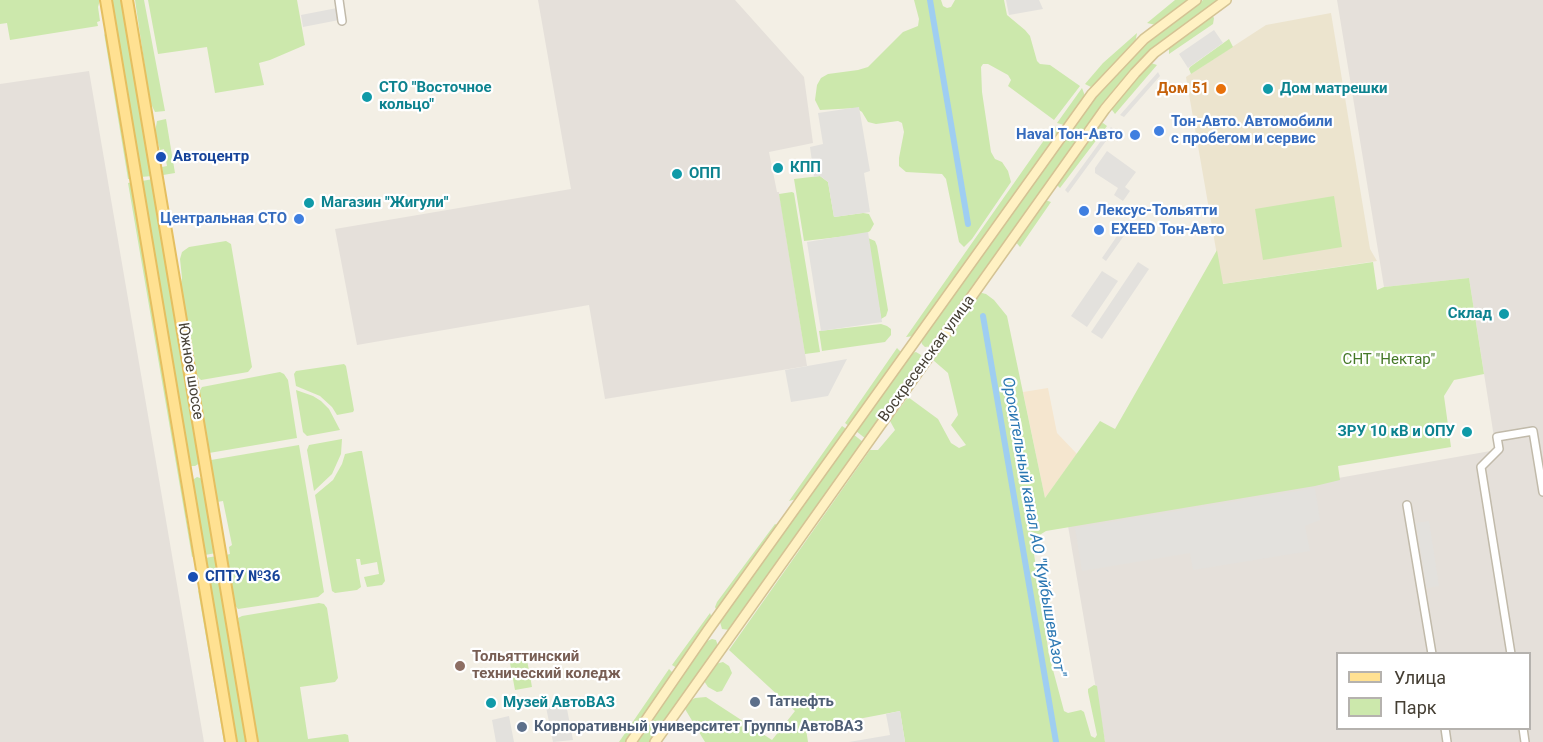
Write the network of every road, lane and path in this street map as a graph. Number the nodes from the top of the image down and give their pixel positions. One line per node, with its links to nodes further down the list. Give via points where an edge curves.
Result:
1 (106, 0): 10 (main road, Южное шоссе)
2 (127, 0): 9 (main road, Южное шоссе)
3 (339, 0): 6 (street)
4 (1196, 0): 7 (main road, Воскресенская улица, via 1144,39 1101,83)
5 (1226, 0): 8 (main road, Воскресенская улица, via 1154,53 1116,94)
6 (342, 21)
7 (912, 347): 8 (main road); 15 (main road, Воскресенская улица)
8 (928, 358): 16 (main road, Воскресенская улица)
9 (205, 463): 10 (main road, via 195,472); 11 (main road, Южное шоссе)
10 (185, 467): 12 (main road, Южное шоссе)
11 (208, 484): 12 (main road, via 196,476); 20 (main road, Южное шоссе)
12 (188, 485): 19 (main road, Южное шоссе)
13 (1543, 492): 18 (street, via 1533,431 1497,437 1499,449 1481,467)
14 (1407, 505): 17 (street)
15 (708, 630): 16 (main road); 21 (main road, Воскресенская улица)
16 (726, 642): 22 (main road, Воскресенская улица)
17 (1432, 652)
18 (1511, 652)
19 (231, 742)
20 (252, 742)
21 (631, 742)
22 (655, 742)

